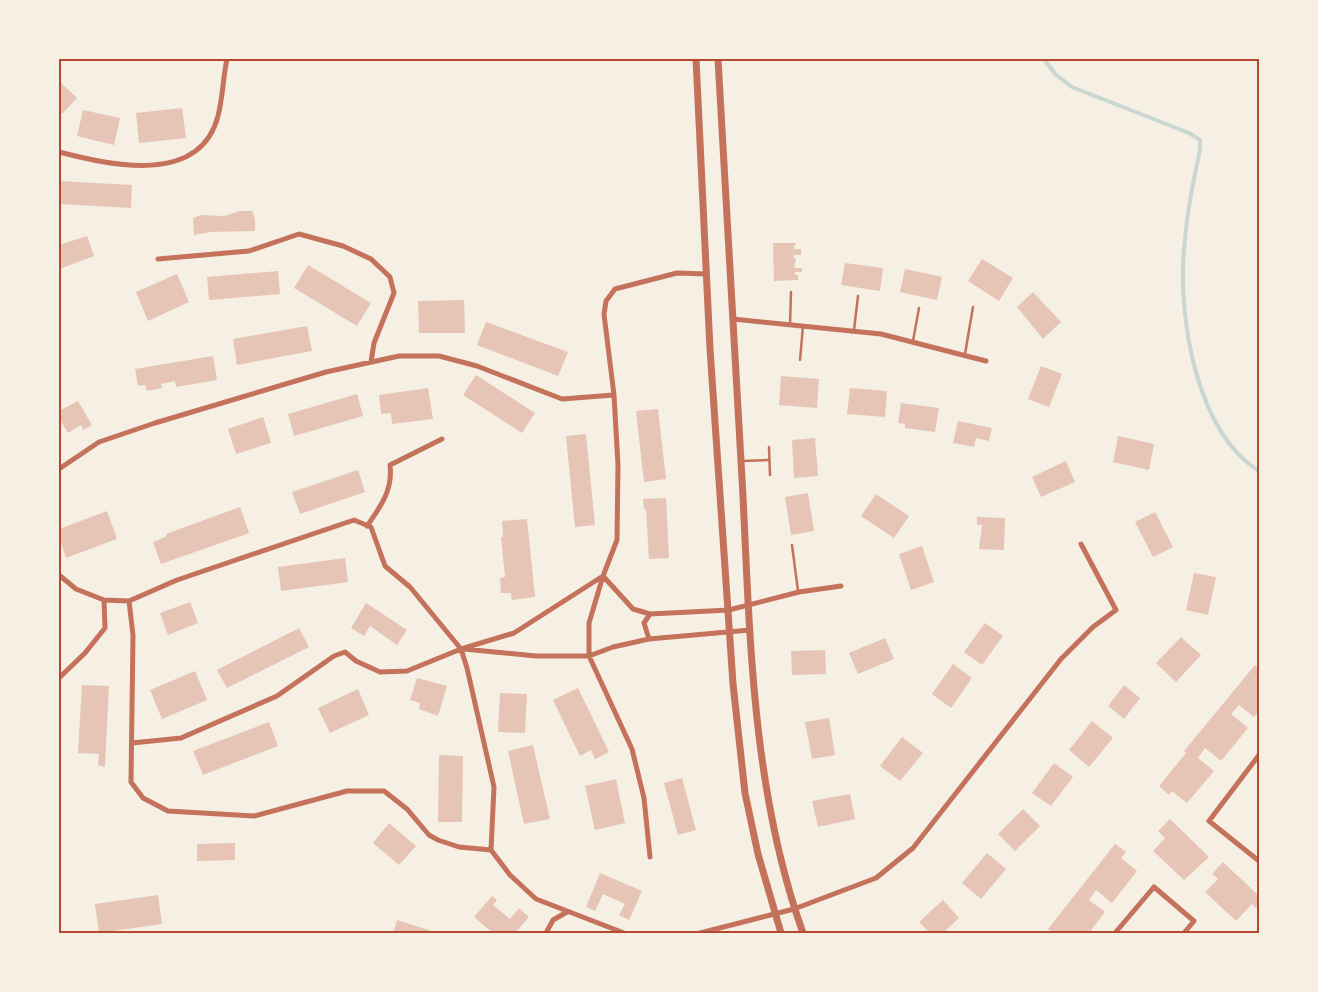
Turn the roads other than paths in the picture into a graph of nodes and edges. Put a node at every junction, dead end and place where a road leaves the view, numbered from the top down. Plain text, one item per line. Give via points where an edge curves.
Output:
1 (227, 59) edge
2 (696, 59) edge
3 (718, 59) edge
4 (59, 152) edge
5 (158, 259) dead end
6 (706, 274) junction
7 (791, 292) dead end
8 (858, 296) dead end
9 (973, 307) dead end
10 (919, 308) dead end
11 (733, 319) junction
12 (790, 325) junction
13 (803, 326) junction
14 (854, 331) junction
15 (913, 342) junction
16 (965, 356) junction
17 (800, 360) dead end
18 (986, 361) dead end
19 (372, 362) junction
20 (614, 395) junction
21 (442, 439) dead end
22 (769, 447) dead end
23 (768, 460) junction
24 (741, 461) junction
25 (59, 469) edge
26 (770, 475) dead end
27 (367, 526) junction
28 (1081, 544) dead end
29 (792, 545) dead end
30 (59, 576) edge
31 (603, 576) junction
32 (841, 586) dead end
33 (799, 592) junction
34 (104, 600) junction
35 (129, 602) junction
36 (748, 605) junction
37 (729, 610) junction
38 (650, 614) junction
39 (750, 630) junction
40 (730, 632) junction
41 (650, 639) junction
42 (461, 649) junction
43 (589, 656) junction
44 (59, 678) edge
45 (132, 743) junction
46 (1259, 755) edge
47 (491, 850) junction
48 (650, 857) dead end
49 (1259, 860) edge
50 (794, 908) junction
51 (567, 912) junction
52 (775, 914) junction
53 (546, 933) edge
54 (624, 933) edge
55 (700, 933) edge
56 (781, 933) edge
57 (803, 933) edge
58 (1115, 933) edge
59 (1184, 933) edge

1 - 4 street via 218,115 211,134 197,151 154,166 106,164
2 - 6 street
3 - 11 street
5 - 19 street via 249,251 299,234 343,246 371,259 390,278 394,293 374,343
6 - 20 street via 678,274 615,289 606,301 604,314
6 - 37 street
7 - 12 lane
8 - 14 lane
9 - 16 lane
10 - 15 lane
11 - 12 street
11 - 24 street
12 - 13 street
13 - 14 street
13 - 17 lane
14 - 15 street
15 - 16 street
16 - 18 street
19 - 20 street via 399,356 439,356 477,366 562,399
19 - 25 street via 326,372 99,442
20 - 31 street via 618,465 617,540
21 - 27 street via 390,465 392,477 388,495
22 - 23 lane
23 - 24 lane
23 - 26 lane
24 - 36 street
27 - 35 street via 354,520 177,580
27 - 42 street via 371,527 385,566 410,587
28 - 50 street via 1116,610 1093,627 1061,659 913,848 876,878
29 - 33 lane
30 - 34 street via 76,588
31 - 38 street via 633,609
31 - 42 street via 514,633
31 - 43 street via 589,623
32 - 33 street
33 - 36 street
34 - 35 street
34 - 44 street via 105,628
35 - 45 street via 133,635
36 - 37 street
36 - 39 street
37 - 38 street
37 - 40 street
38 - 41 street via 644,623
39 - 40 street
39 - 50 street via 760,740 774,827
40 - 41 street
40 - 52 street via 739,752 758,854
41 - 43 street
42 - 43 street via 536,656
42 - 45 street via 407,671 380,672 345,652 334,656 277,696 181,738
42 - 47 street via 494,787
43 - 48 street via 632,749 644,798
45 - 47 street via 131,782 143,798 168,811 254,816 347,791 384,791 438,840 459,847
46 - 49 street via 1209,821
47 - 51 street via 536,899
50 - 52 street
50 - 57 street
51 - 53 street via 553,920
51 - 54 street
52 - 55 street
52 - 56 street
58 - 59 street via 1154,887 1194,921

